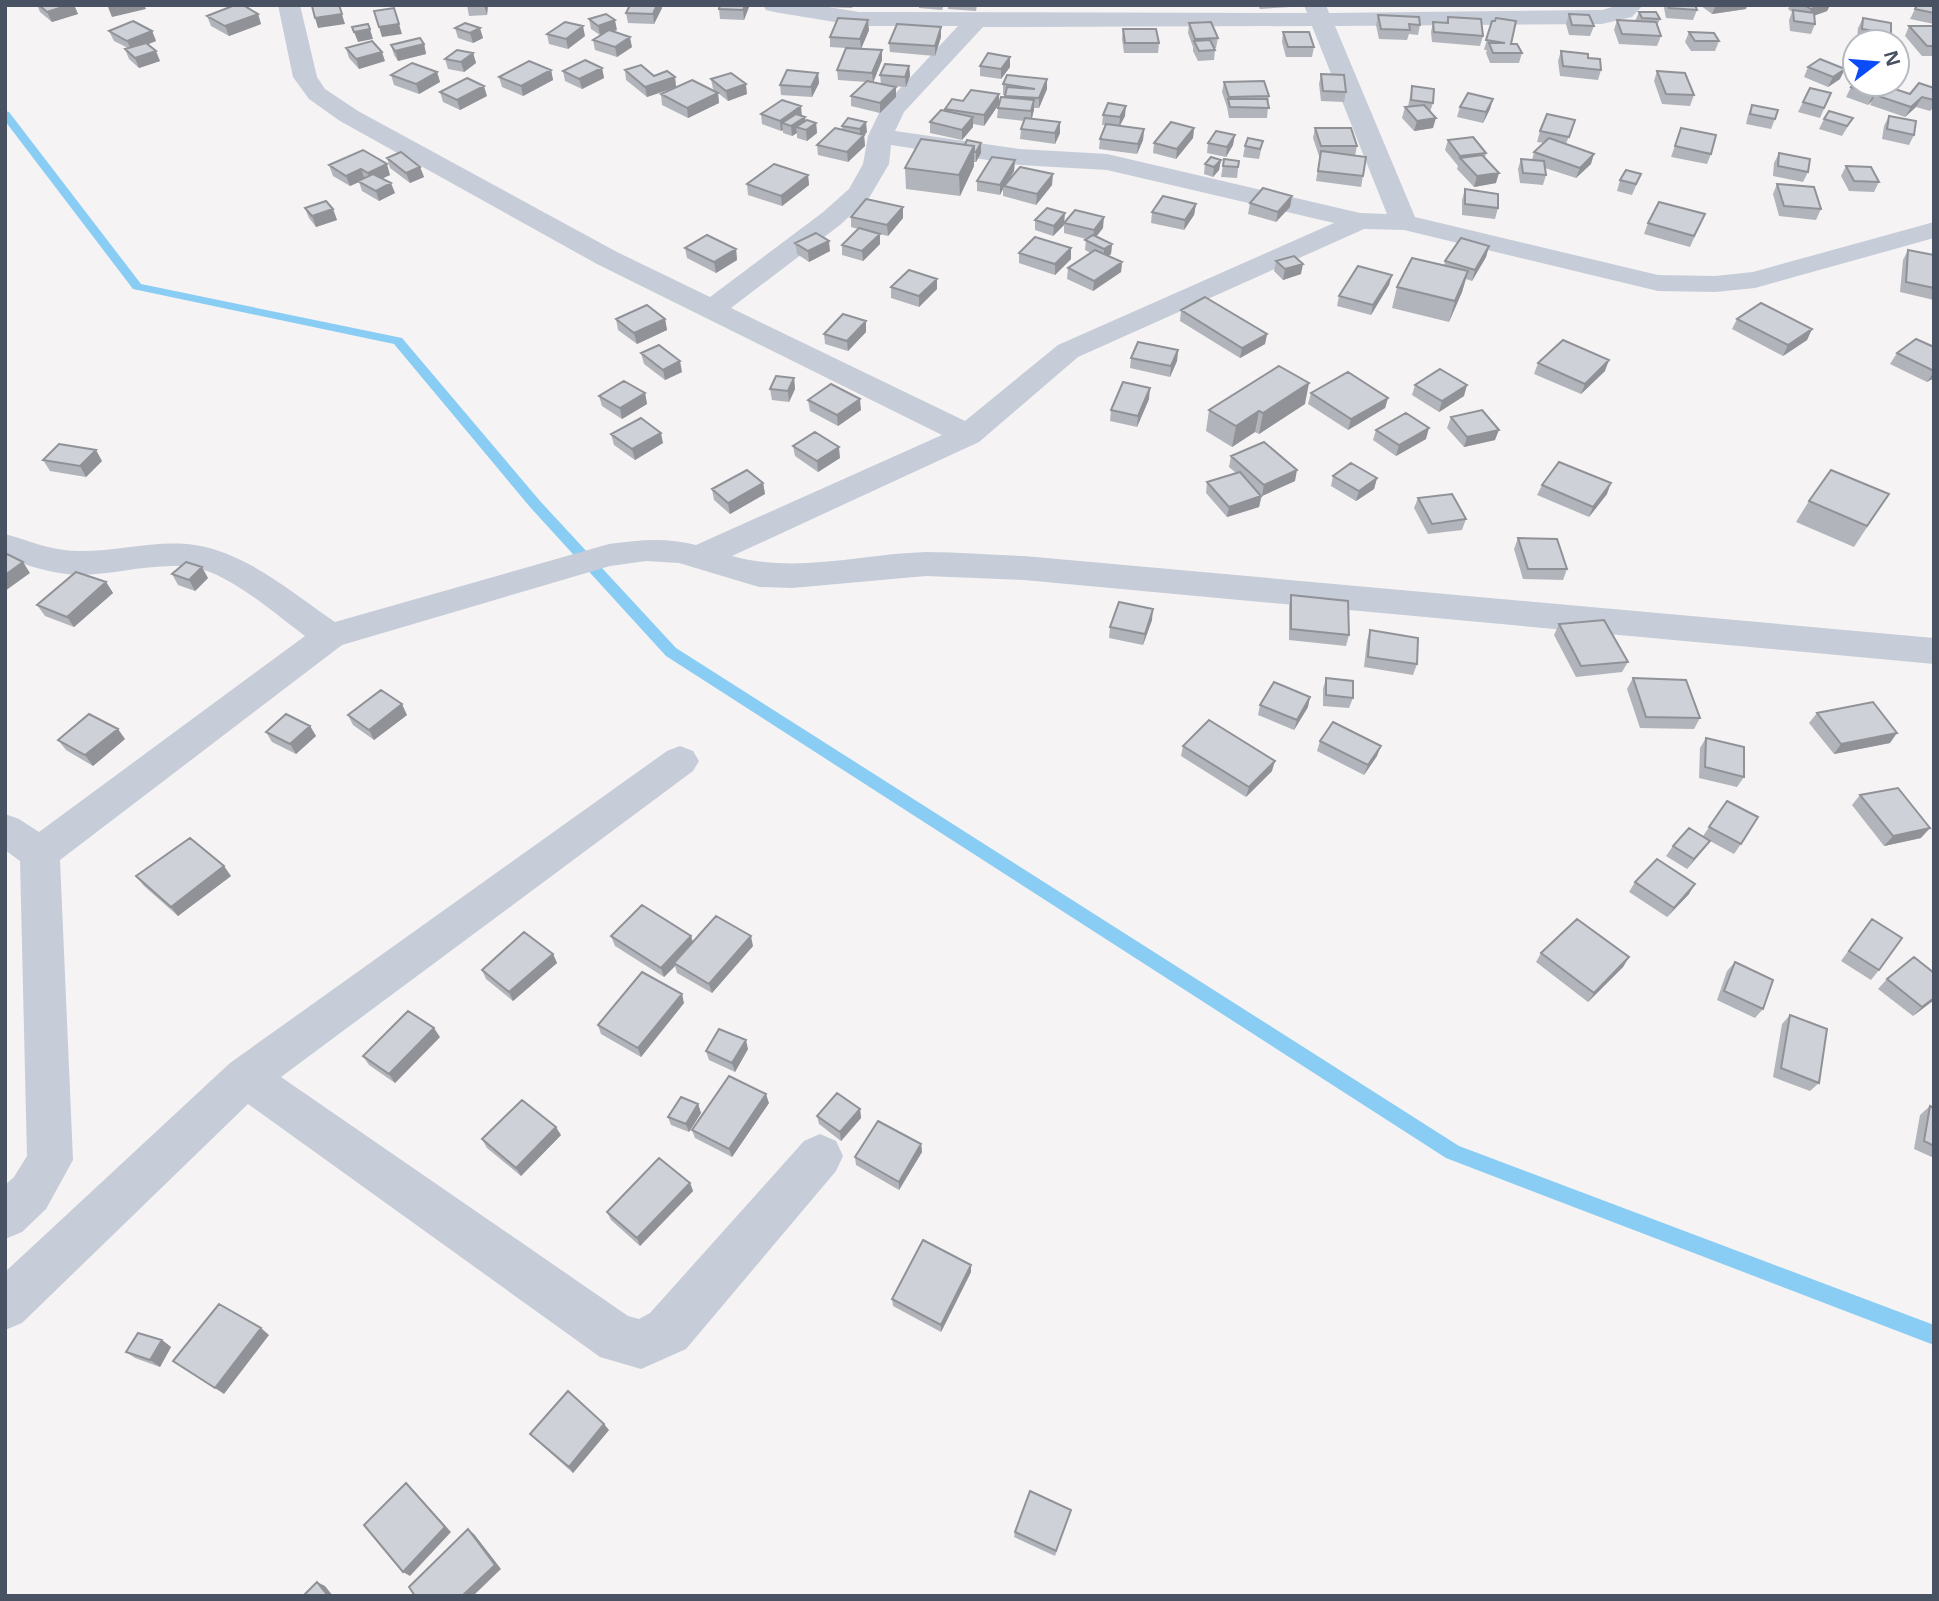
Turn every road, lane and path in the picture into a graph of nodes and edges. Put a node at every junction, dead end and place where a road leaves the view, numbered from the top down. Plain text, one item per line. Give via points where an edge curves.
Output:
1 (289, 5) edge
2 (774, 5) edge
3 (1632, 5) edge
4 (1318, 12) edge
5 (978, 19) junction
6 (880, 136) junction
7 (1360, 221) junction
8 (1404, 222) junction
9 (1934, 230) edge
10 (711, 310) junction
11 (968, 435) junction
12 (5, 545) edge
13 (702, 556) junction
14 (330, 636) junction
15 (1934, 651) edge
16 (680, 761) dead end
17 (5, 830) edge
18 (40, 853) junction
19 (246, 1077) junction
20 (820, 1156) dead end
21 (5, 1216) edge
22 (7, 1299) edge

1 - 10 street via 305,76 317,94 607,258
2 - 5 street via 859,19
3 - 4 street via 1624,12 1602,17
4 - 5 street via 1116,21
4 - 8 street
5 - 6 street via 893,109
6 - 7 street via 1020,157 1107,162
6 - 10 street via 876,164 860,193
7 - 8 street
7 - 11 street via 1068,351
8 - 9 street via 1658,283 1715,284 1755,280
10 - 11 street
11 - 13 street
12 - 14 street via 48,561 79,563 197,557 227,566
13 - 14 street via 646,550 609,555
13 - 15 street via 759,575 926,564 1024,568
14 - 18 street
16 - 19 street
17 - 18 street
18 - 21 street via 50,1160 30,1192
19 - 20 street via 618,1339 641,1344 668,1331
19 - 22 street

